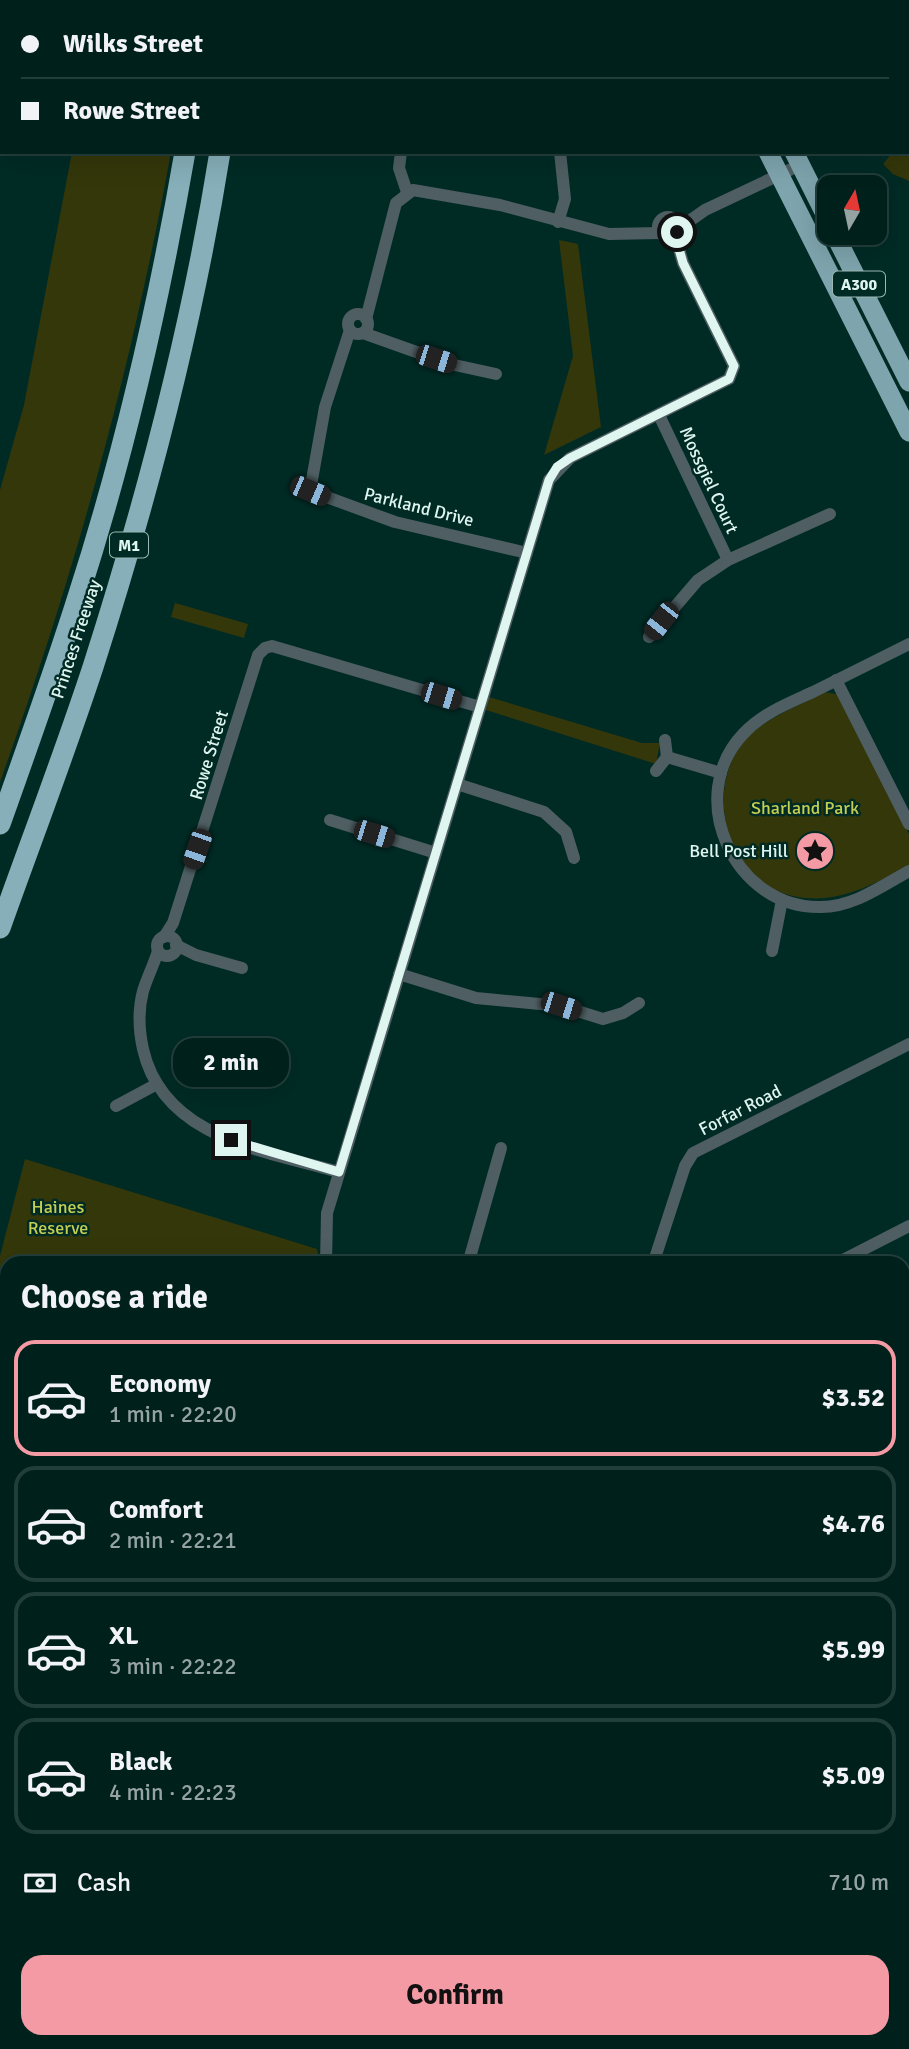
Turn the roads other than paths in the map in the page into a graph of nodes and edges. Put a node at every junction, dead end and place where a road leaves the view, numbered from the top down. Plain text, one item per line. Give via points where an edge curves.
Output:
1 (185, 154) edge
2 (220, 154) edge
3 (230, 154) edge
4 (401, 154) edge
5 (561, 154) edge
6 (769, 154) edge
7 (797, 158) edge
8 (779, 175) junction
9 (407, 192) junction
10 (817, 198) edge
11 (558, 222) junction
12 (668, 229) junction
13 (840, 245) edge
14 (203, 256) junction
15 (360, 326) junction
16 (885, 336) junction
17 (909, 351) edge
18 (496, 373) dead end
19 (909, 383) edge
20 (901, 399) edge
21 (659, 415) junction
22 (909, 432) edge
23 (830, 514) dead end
24 (527, 553) junction
25 (728, 560) junction
26 (649, 637) dead end
27 (909, 644) edge
28 (836, 680) junction
29 (480, 707) junction
30 (665, 740) dead end
31 (667, 757) junction
32 (656, 771) dead end
33 (721, 773) junction
34 (457, 784) junction
35 (330, 820) dead end
36 (0, 824) edge
37 (909, 824) edge
38 (436, 853) junction
39 (574, 858) dead end
40 (909, 871) edge
41 (782, 900) junction
42 (0, 928) edge
43 (169, 947) junction
44 (772, 951) dead end
45 (242, 968) dead end
46 (399, 974) junction
47 (639, 1003) dead end
48 (909, 1044) edge
49 (157, 1084) junction
50 (116, 1106) dead end
51 (501, 1148) dead end
52 (339, 1172) junction
53 (909, 1226) edge
54 (326, 1256) edge
55 (470, 1256) edge
56 (656, 1256) edge
57 (851, 1256) edge

1 - 36 highway, Princes Freeway / M1 via 145,353 113,479 79,595
2 - 14 highway, Princes Freeway / M1
3 - 14 highway
4 - 9 street via 399,168
5 - 11 street via 565,199
6 - 8 highway, A300
7 - 8 street
7 - 10 highway
8 - 12 street
8 - 20 highway, A300
9 - 11 street via 418,188 467,197
9 - 15 street, Parkland Drive via 396,203
11 - 12 street via 609,234
12 - 21 street via 734,366 729,379
13 - 16 highway, A300
14 - 42 highway, Princes Freeway / M1 via 155,450 93,668
15 - 18 street via 450,364
15 - 24 street, Parkland Drive via 340,363 325,407 310,491 395,522
16 - 17 highway
16 - 19 highway, A300
19 - 20 street
20 - 22 highway, A300
21 - 24 street via 557,467
21 - 25 street, Mossgiel Court
23 - 25 street, Mossgiel Court
24 - 29 street
25 - 26 street, Mossgiel Court via 698,580
27 - 28 street
28 - 33 street via 767,715 744,733
28 - 37 street
29 - 34 street
29 - 43 street, Rowe Street via 272,646 265,648 258,655
30 - 31 street
31 - 32 street
31 - 33 street
33 - 41 street via 720,829 731,855 748,879
34 - 38 street
34 - 39 street via 544,813 566,832
35 - 38 street
38 - 46 street
40 - 41 street via 849,902 821,907
41 - 44 street
43 - 45 street
43 - 49 street, Rowe Street via 149,978 141,1009 141,1040
46 - 47 street via 476,998 561,1006 603,1019
46 - 52 street
48 - 56 street, Forfar Road via 693,1153
49 - 50 street
49 - 52 street, Rowe Street via 166,1099 211,1132
51 - 55 street
52 - 54 street via 327,1213
53 - 57 street

